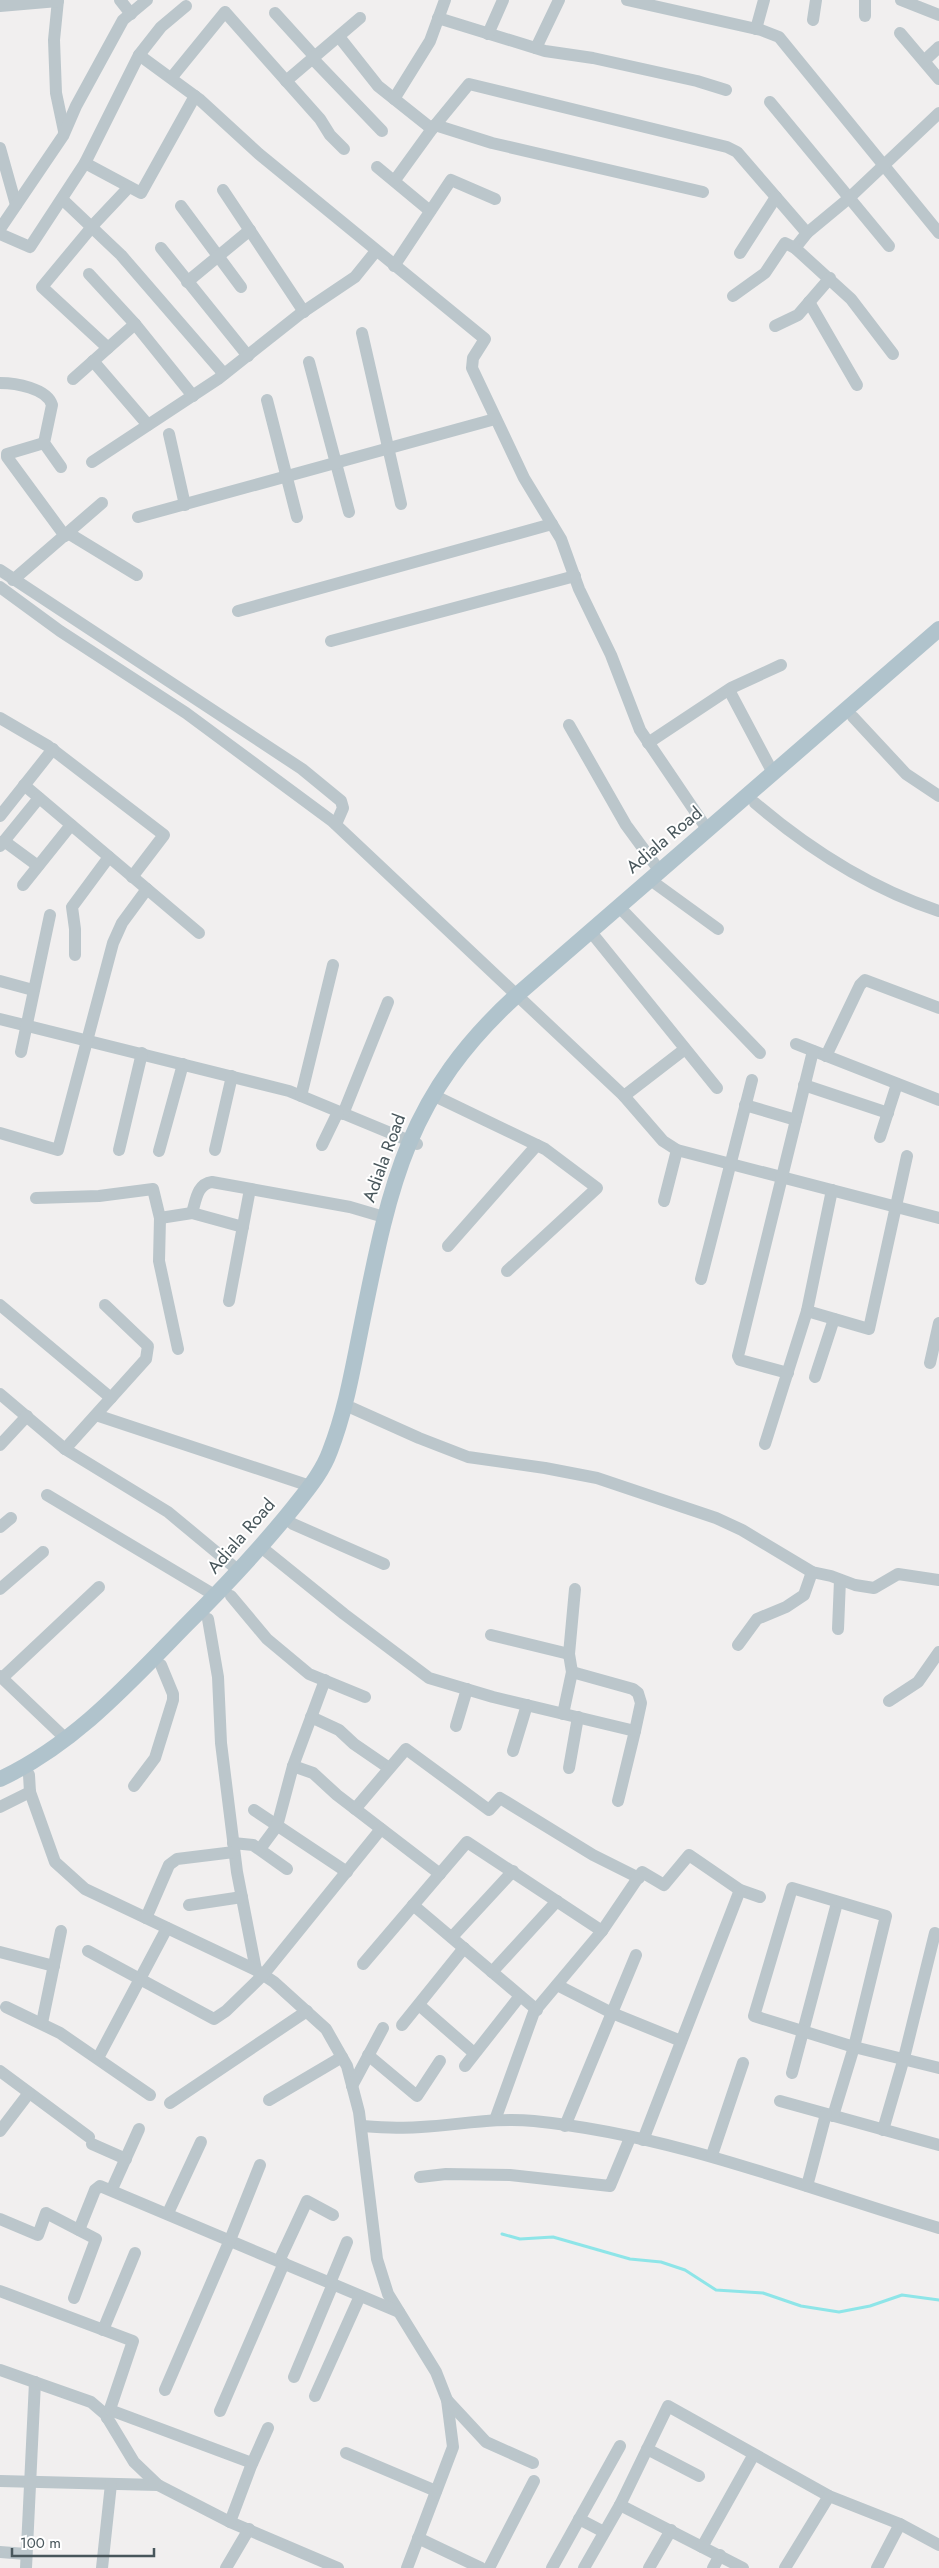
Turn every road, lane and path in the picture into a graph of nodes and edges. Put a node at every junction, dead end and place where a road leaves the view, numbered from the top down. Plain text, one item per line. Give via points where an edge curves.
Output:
1 (58, 0) edge
2 (120, 0) edge
3 (147, 0) edge
4 (445, 0) edge
5 (503, 0) edge
6 (559, 0) edge
7 (628, 0) edge
8 (764, 0) edge
9 (816, 0) edge
10 (865, 0) edge
11 (901, 0) edge
12 (0, 6) edge
13 (186, 6) dead end
14 (274, 13) dead end
15 (131, 14) junction
16 (939, 15) edge
17 (864, 16) dead end
18 (360, 18) dead end
19 (438, 18) junction
20 (812, 20) dead end
21 (756, 29) junction
22 (900, 33) dead end
23 (488, 34) junction
24 (340, 38) junction
25 (939, 47) edge
26 (536, 48) junction
27 (140, 55) junction
28 (314, 58) junction
29 (924, 61) junction
30 (172, 77) junction
31 (939, 79) edge
32 (286, 81) junction
33 (726, 90) dead end
34 (195, 96) junction
35 (394, 99) junction
36 (770, 102) dead end
37 (939, 113) edge
38 (433, 127) junction
39 (382, 131) dead end
40 (64, 132) junction
41 (0, 148) edge
42 (344, 149) dead end
43 (85, 163) junction
44 (884, 165) junction
45 (376, 167) dead end
46 (395, 180) junction
47 (130, 187) junction
48 (224, 190) dead end
49 (703, 192) dead end
50 (776, 197) junction
51 (62, 199) junction
52 (495, 199) dead end
53 (848, 199) junction
54 (16, 205) junction
55 (181, 206) dead end
56 (430, 211) junction
57 (92, 227) junction
58 (0, 229) edge
59 (250, 230) junction
60 (807, 233) junction
61 (939, 233) edge
62 (0, 234) edge
63 (888, 246) dead end
64 (161, 248) dead end
65 (795, 248) junction
66 (376, 251) junction
67 (740, 253) dead end
68 (217, 257) junction
69 (394, 266) junction
70 (89, 274) dead end
71 (830, 278) junction
72 (187, 282) junction
73 (241, 287) dead end
74 (733, 296) dead end
75 (809, 302) junction
76 (304, 312) junction
77 (135, 324) junction
78 (775, 326) dead end
79 (362, 333) dead end
80 (108, 348) junction
81 (893, 354) dead end
82 (248, 356) junction
83 (93, 361) junction
84 (309, 362) dead end
85 (224, 374) junction
86 (73, 379) dead end
87 (0, 383) edge
88 (857, 384) dead end
89 (193, 396) junction
90 (267, 400) dead end
91 (495, 419) junction
92 (148, 425) junction
93 (169, 434) dead end
94 (44, 443) junction
95 (388, 449) junction
96 (92, 462) dead end
97 (336, 464) junction
98 (61, 467) dead end
99 (287, 477) junction
100 (102, 503) dead end
101 (401, 504) dead end
102 (185, 505) junction
103 (349, 512) dead end
104 (138, 517) dead end
105 (297, 517) dead end
106 (552, 524) junction
107 (67, 534) junction
108 (0, 570) edge
109 (137, 575) dead end
110 (575, 576) junction
111 (13, 580) junction
112 (0, 587) edge
113 (238, 611) dead end
114 (939, 629) edge
115 (331, 641) dead end
116 (939, 642) edge
117 (781, 665) dead end
118 (728, 690) junction
119 (853, 717) junction
120 (0, 718) edge
121 (569, 724) dead end
122 (648, 743) junction
123 (53, 749) junction
124 (773, 773) junction
125 (24, 785) junction
126 (939, 796) edge
127 (39, 798) junction
128 (755, 803) junction
129 (0, 816) edge
130 (336, 824) junction
131 (71, 825) junction
132 (707, 829) junction
133 (2, 843) edge
134 (109, 857) junction
135 (38, 866) junction
136 (132, 877) junction
137 (658, 877) junction
138 (23, 885) dead end
139 (147, 889) junction
140 (624, 912) junction
141 (939, 912) edge
142 (50, 915) dead end
143 (718, 929) dead end
144 (198, 933) dead end
145 (595, 937) junction
146 (75, 955) dead end
147 (333, 965) dead end
148 (0, 981) edge
149 (33, 990) junction
150 (519, 998) junction
151 (388, 1002) dead end
152 (939, 1008) edge
153 (0, 1019) edge
154 (26, 1025) junction
155 (87, 1040) junction
156 (796, 1044) dead end
157 (685, 1049) junction
158 (813, 1051) junction
159 (21, 1052) dead end
160 (142, 1053) junction
161 (760, 1053) dead end
162 (826, 1056) junction
163 (183, 1064) junction
164 (232, 1076) junction
165 (752, 1080) dead end
166 (804, 1084) junction
167 (897, 1084) junction
168 (717, 1088) dead end
169 (301, 1096) junction
170 (624, 1096) junction
171 (439, 1098) junction
172 (939, 1100) edge
173 (745, 1105) junction
174 (341, 1113) junction
175 (888, 1114) junction
176 (796, 1120) junction
177 (0, 1133) edge
178 (880, 1137) dead end
179 (413, 1142) junction
180 (322, 1145) dead end
181 (537, 1145) junction
182 (119, 1150) dead end
183 (215, 1150) dead end
184 (677, 1150) junction
185 (159, 1151) dead end
186 (907, 1156) dead end
187 (731, 1163) junction
188 (782, 1176) junction
189 (250, 1189) junction
190 (832, 1190) junction
191 (36, 1198) dead end
192 (664, 1201) dead end
193 (894, 1206) junction
194 (192, 1213) junction
195 (384, 1217) junction
196 (160, 1218) junction
197 (939, 1218) edge
198 (243, 1227) junction
199 (448, 1246) dead end
200 (507, 1271) dead end
201 (701, 1279) dead end
202 (228, 1301) dead end
203 (0, 1304) edge
204 (105, 1305) dead end
205 (807, 1312) junction
206 (834, 1319) junction
207 (939, 1323) edge
208 (178, 1349) dead end
209 (930, 1363) dead end
210 (788, 1373) junction
211 (815, 1377) dead end
212 (0, 1394) edge
213 (111, 1398) junction
214 (352, 1408) junction
215 (96, 1415) junction
216 (27, 1416) junction
217 (765, 1444) dead end
218 (0, 1445) edge
219 (65, 1449) junction
220 (310, 1486) junction
221 (47, 1495) dead end
222 (11, 1518) dead end
223 (289, 1521) junction
224 (0, 1527) edge
225 (264, 1550) junction
226 (43, 1552) dead end
227 (384, 1564) dead end
228 (239, 1571) junction
229 (812, 1572) junction
230 (840, 1580) junction
231 (939, 1580) edge
232 (99, 1587) dead end
233 (0, 1589) edge
234 (575, 1589) dead end
235 (223, 1596) junction
236 (208, 1618) junction
237 (838, 1629) dead end
238 (490, 1635) dead end
239 (738, 1645) dead end
240 (939, 1652) edge
241 (569, 1654) junction
242 (161, 1665) junction
243 (572, 1672) junction
244 (1, 1677) edge
245 (325, 1680) junction
246 (467, 1689) junction
247 (365, 1697) dead end
248 (889, 1701) dead end
249 (527, 1705) junction
250 (563, 1714) junction
251 (311, 1717) junction
252 (578, 1717) junction
253 (456, 1726) dead end
254 (635, 1731) junction
255 (66, 1739) junction
256 (513, 1751) dead end
257 (293, 1766) junction
258 (389, 1768) junction
259 (569, 1768) dead end
260 (27, 1771) junction
261 (0, 1779) edge
262 (134, 1786) dead end
263 (0, 1788) edge
264 (30, 1792) junction
265 (618, 1801) dead end
266 (0, 1807) edge
267 (355, 1809) junction
268 (254, 1810) dead end
269 (277, 1826) junction
270 (381, 1829) junction
271 (234, 1848) junction
272 (260, 1849) junction
273 (287, 1869) dead end
274 (513, 1871) junction
275 (347, 1872) junction
276 (440, 1874) junction
277 (639, 1878) junction
278 (740, 1890) junction
279 (242, 1897) junction
280 (760, 1898) dead end
281 (557, 1901) junction
282 (837, 1903) junction
283 (189, 1905) dead end
284 (413, 1905) junction
285 (146, 1918) junction
286 (167, 1928) junction
287 (61, 1931) dead end
288 (602, 1931) junction
289 (934, 1933) dead end
290 (452, 1938) junction
291 (464, 1948) junction
292 (88, 1951) dead end
293 (0, 1952) edge
294 (636, 1955) dead end
295 (363, 1964) dead end
296 (54, 1966) junction
297 (260, 1972) junction
298 (492, 1972) junction
299 (141, 1978) junction
300 (557, 1985) junction
301 (520, 1996) junction
302 (419, 2005) junction
303 (6, 2007) dead end
304 (537, 2010) junction
305 (307, 2011) junction
306 (612, 2013) junction
307 (42, 2023) junction
308 (402, 2025) dead end
309 (383, 2028) dead end
310 (803, 2032) junction
311 (681, 2042) junction
312 (854, 2047) junction
313 (474, 2053) junction
314 (368, 2055) junction
315 (342, 2057) junction
316 (98, 2058) junction
317 (904, 2058) junction
318 (440, 2061) dead end
319 (743, 2063) dead end
320 (464, 2066) dead end
321 (939, 2068) edge
322 (792, 2073) dead end
323 (2, 2078) edge
324 (352, 2086) junction
325 (29, 2093) junction
326 (150, 2094) dead end
327 (269, 2100) dead end
328 (780, 2101) dead end
329 (170, 2103) dead end
330 (830, 2115) junction
331 (495, 2120) junction
332 (361, 2126) junction
333 (565, 2126) junction
334 (139, 2129) dead end
335 (883, 2130) junction
336 (0, 2131) edge
337 (636, 2139) junction
338 (201, 2142) dead end
339 (939, 2145) edge
340 (712, 2155) junction
341 (126, 2159) junction
342 (260, 2165) dead end
343 (420, 2177) dead end
344 (807, 2186) junction
345 (112, 2189) junction
346 (168, 2213) junction
347 (334, 2215) dead end
348 (0, 2219) edge
349 (939, 2228) edge
350 (79, 2230) junction
351 (230, 2240) junction
352 (347, 2242) dead end
353 (135, 2253) dead end
354 (282, 2262) junction
355 (332, 2284) junction
356 (0, 2291) edge
357 (360, 2296) junction
358 (74, 2298) dead end
359 (399, 2312) junction
360 (103, 2330) junction
361 (0, 2370) edge
362 (294, 2377) dead end
363 (35, 2382) junction
364 (165, 2390) dead end
365 (315, 2396) dead end
366 (447, 2400) junction
367 (220, 2412) dead end
368 (109, 2414) junction
369 (268, 2428) dead end
370 (620, 2446) dead end
371 (647, 2449) junction
372 (346, 2453) dead end
373 (753, 2456) junction
374 (252, 2463) junction
375 (533, 2463) dead end
376 (699, 2476) dead end
377 (0, 2481) edge
378 (534, 2481) dead end
379 (30, 2483) junction
380 (111, 2484) junction
381 (158, 2485) junction
382 (436, 2490) junction
383 (829, 2496) junction
384 (620, 2505) junction
385 (579, 2519) junction
386 (230, 2522) junction
387 (900, 2524) junction
388 (249, 2529) junction
389 (671, 2530) junction
390 (604, 2532) junction
391 (418, 2538) junction
392 (939, 2545) edge
393 (702, 2547) junction
394 (0, 2552) edge
395 (26, 2554) junction
396 (720, 2555) junction
397 (26, 2568) edge
398 (102, 2568) edge
399 (226, 2568) edge
400 (338, 2568) edge
401 (407, 2568) edge
402 (481, 2568) edge
403 (488, 2568) edge
404 (552, 2568) edge
405 (584, 2568) edge
406 (649, 2568) edge
407 (713, 2568) edge
408 (742, 2568) edge
409 (785, 2568) edge
410 (877, 2568) edge

1 - 12 street
1 - 40 street via 54,40 56,93
2 - 15 street
3 - 15 street
4 - 19 street
5 - 23 street
6 - 26 street
7 - 21 street
8 - 21 street
9 - 20 street
10 - 17 street
11 - 16 street
13 - 27 street via 161,27
14 - 28 street
15 - 40 street via 104,53
18 - 24 street
19 - 23 street
19 - 35 street via 430,41
21 - 44 street via 779,37 791,49
22 - 29 street
23 - 26 street
24 - 28 street
24 - 35 street via 378,86
25 - 29 street
26 - 33 street via 697,80
27 - 30 street
27 - 43 street
28 - 32 street
28 - 39 street
29 - 31 street
30 - 32 street via 225,12
30 - 34 street
32 - 42 street
34 - 47 street via 143,191
34 - 66 street
35 - 38 street
36 - 53 street
37 - 44 street
38 - 46 street
38 - 49 street
38 - 50 street via 469,84 727,147 737,152
40 - 54 street
41 - 54 street
43 - 47 street
43 - 51 street
44 - 53 street
44 - 61 street
45 - 46 street
46 - 56 street
47 - 57 street
48 - 59 street
50 - 60 street
50 - 67 street
51 - 57 street
51 - 62 street via 30,247
52 - 56 street via 451,180
53 - 60 street
53 - 63 street
54 - 58 street
55 - 68 street
56 - 69 street
57 - 80 street via 42,287
57 - 85 street via 121,255
59 - 68 street
59 - 76 street
60 - 65 street
64 - 72 street via 185,275
65 - 71 street
65 - 74 street via 785,243 765,273
66 - 69 street
66 - 76 street via 355,277
68 - 72 street
68 - 73 street
69 - 91 street via 485,339 473,358 472,368
70 - 77 street
71 - 75 street
71 - 81 street
72 - 82 street
75 - 78 street via 798,315
75 - 88 street
76 - 82 street
77 - 80 street
77 - 89 street
79 - 95 street
80 - 83 street
82 - 85 street
83 - 86 street
83 - 92 street
84 - 97 street
85 - 89 street
87 - 94 street via 29,388 50,400 52,405
89 - 92 street
90 - 99 street
91 - 95 street
91 - 106 street via 524,478
92 - 96 street
93 - 102 street
94 - 98 street
94 - 107 street via 7,454 7,457
95 - 97 street
95 - 101 street
97 - 99 street
97 - 103 street
99 - 102 street
99 - 105 street
100 - 107 street
102 - 104 street
106 - 110 street
106 - 113 street
107 - 109 street
107 - 111 street
108 - 111 street
110 - 115 street
110 - 122 street
111 - 130 street via 302,769 341,801 342,811
112 - 130 street via 60,631 186,713
114 - 124 main road, Adiala Road
116 - 119 main road, Adiala Road
117 - 118 street
118 - 122 street
118 - 124 street
119 - 126 street via 906,774
119 - 128 main road, Adiala Road
120 - 123 street
121 - 137 street
122 - 132 street
123 - 125 street
123 - 136 street via 164,835
124 - 132 main road, Adiala Road
125 - 127 street
125 - 129 street
127 - 131 street
127 - 133 street
128 - 137 main road, Adiala Road
128 - 141 street via 860,877
130 - 150 street
131 - 134 street
131 - 135 street
132 - 137 main road, Adiala Road
133 - 135 street
134 - 136 street
134 - 146 street via 72,907
135 - 138 street
136 - 139 street
137 - 140 main road, Adiala Road
137 - 143 street
137 - 150 main road, Adiala Road
139 - 144 street
139 - 155 street via 122,923 113,943
140 - 145 main road, Adiala Road
140 - 161 street
142 - 149 street
145 - 150 main road, Adiala Road
145 - 157 street
147 - 169 street
148 - 149 street
149 - 154 street
150 - 170 street
150 - 171 main road, Adiala Road via 454,1075
150 - 179 main road, Adiala Road via 486,1023 447,1070 429,1099
151 - 174 street
152 - 162 street via 865,980
153 - 154 street
154 - 155 street
154 - 159 street
155 - 160 street
155 - 177 street via 58,1150
156 - 158 street
157 - 168 street
157 - 170 street
158 - 162 street
158 - 166 street
160 - 163 street
160 - 182 street
162 - 167 street
163 - 164 street
163 - 185 street
164 - 169 street
164 - 183 street
165 - 173 street
166 - 175 street
166 - 176 street
167 - 172 street
167 - 175 street
169 - 174 street
170 - 184 street via 663,1141
171 - 179 main road, Adiala Road
171 - 181 street
173 - 176 street
173 - 187 street
174 - 179 street
174 - 180 street
175 - 178 street
176 - 188 street
179 - 195 main road, Adiala Road
179 - 214 main road, Adiala Road via 392,1219
181 - 199 street
181 - 200 street via 597,1188
184 - 187 street
184 - 192 street
186 - 193 street
187 - 188 street
187 - 201 street
188 - 190 street
188 - 210 street via 738,1356 740,1360
189 - 194 street via 205,1183 200,1188
189 - 195 street
189 - 198 street
190 - 193 street
190 - 205 street
191 - 196 street via 99,1196 148,1188 156,1194
193 - 197 street
193 - 206 street via 869,1329
194 - 196 street
194 - 198 street
195 - 220 main road, Adiala Road via 346,1403 324,1466
196 - 208 street via 159,1261
198 - 202 street
203 - 213 street
204 - 213 street via 148,1346 149,1352
205 - 206 street
205 - 210 street
206 - 211 street
207 - 209 street
210 - 217 street
212 - 216 street
213 - 215 street
214 - 223 main road, Adiala Road via 332,1468
214 - 229 street via 468,1457 597,1478 716,1518
215 - 219 street
215 - 220 street
216 - 218 street
216 - 219 street
219 - 228 street via 168,1512
220 - 223 main road, Adiala Road
221 - 235 street
222 - 224 street
223 - 225 main road, Adiala Road
223 - 227 street
225 - 228 main road, Adiala Road
225 - 235 main road, Adiala Road
225 - 246 street via 429,1678
226 - 233 street
228 - 235 main road, Adiala Road
229 - 230 street
229 - 239 street via 804,1595 786,1607 757,1619
230 - 231 street via 874,1588 898,1574
230 - 237 street
232 - 244 street
234 - 241 street
235 - 236 main road, Adiala Road
235 - 245 street via 267,1640 309,1674
235 - 255 main road, Adiala Road
236 - 242 main road, Adiala Road
236 - 271 street via 218,1677 221,1744
238 - 241 street
240 - 248 street via 918,1682
241 - 243 street
242 - 260 main road, Adiala Road via 55,1758
242 - 262 street via 173,1700 155,1758
243 - 250 street
243 - 254 street via 638,1693 640,1703
244 - 255 street
245 - 247 street
245 - 251 street
246 - 249 street
246 - 253 street
249 - 250 street
249 - 256 street
250 - 252 street
251 - 257 street
251 - 258 street via 339,1730
252 - 254 street
252 - 259 street
254 - 265 street
255 - 260 main road, Adiala Road
257 - 267 street via 313,1773
257 - 269 street
258 - 267 street
258 - 277 street via 406,1750 490,1810 500,1798 593,1855
260 - 261 main road, Adiala Road
260 - 263 main road, Adiala Road
260 - 264 street
264 - 266 street
264 - 285 street via 55,1862 84,1890
267 - 270 street
268 - 269 street
269 - 272 street
269 - 275 street
270 - 275 street
270 - 276 street
271 - 272 street via 253,1845
271 - 279 street
271 - 285 street via 177,1858 168,1865
272 - 273 street
274 - 276 street via 467,1842
274 - 281 street
274 - 290 street
275 - 297 street
276 - 284 street
277 - 278 street via 642,1872 664,1885 689,1855
277 - 288 street
278 - 280 street
278 - 311 street
279 - 283 street
279 - 297 street
281 - 288 street
281 - 298 street
282 - 310 street
282 - 310 street via 792,1888 754,2013 756,2018
282 - 312 street via 886,1916
284 - 290 street
284 - 295 street
285 - 286 street
286 - 297 street
286 - 299 street
287 - 296 street
288 - 300 street
289 - 317 street
290 - 291 street
291 - 298 street
291 - 302 street
292 - 299 street
293 - 296 street
294 - 306 street
296 - 307 street
297 - 299 street via 226,2011 214,2019
297 - 305 street
298 - 301 street
299 - 316 street
300 - 304 street
300 - 306 street
301 - 304 street
301 - 313 street
302 - 308 street
302 - 313 street
303 - 307 street
304 - 331 street
305 - 315 street via 326,2029
305 - 329 street
306 - 311 street
306 - 333 street
307 - 316 street
309 - 314 street
310 - 312 street
310 - 322 street
311 - 337 street
312 - 317 street
312 - 330 street
313 - 320 street
314 - 318 street via 417,2096
314 - 324 street
315 - 324 street
315 - 327 street
316 - 326 street
317 - 321 street
317 - 335 street
319 - 340 street
323 - 325 street
324 - 332 street
325 - 336 street
325 - 341 street via 90,2141
328 - 330 street
330 - 335 street
330 - 344 street
331 - 332 street via 420,2128
331 - 333 street
332 - 359 street via 376,2259 388,2294
333 - 337 street
334 - 341 street
335 - 339 street
337 - 340 street
337 - 343 street via 610,2186 510,2175
338 - 346 street
340 - 344 street
341 - 345 street
342 - 351 street
344 - 349 street
345 - 346 street
345 - 350 street via 100,2186 95,2190
346 - 351 street
347 - 354 street via 307,2201
348 - 350 street via 38,2235 46,2213
350 - 358 street via 96,2239
351 - 354 street
351 - 364 street
352 - 355 street
353 - 360 street
354 - 355 street
354 - 367 street
355 - 357 street
355 - 362 street
356 - 360 street
357 - 359 street
357 - 365 street
359 - 366 street via 436,2372
360 - 368 street via 133,2341
361 - 363 street
363 - 368 street via 91,2402
363 - 379 street
366 - 375 street via 486,2442
366 - 382 street via 453,2447
368 - 374 street
368 - 381 street via 134,2462
369 - 374 street
370 - 385 street
371 - 373 street via 668,2406
371 - 376 street
371 - 384 street
372 - 382 street
373 - 383 street
373 - 393 street
374 - 386 street
377 - 379 street
378 - 403 street
379 - 380 street
379 - 395 street
380 - 381 street
380 - 398 street
381 - 386 street
382 - 391 street
383 - 387 street
383 - 409 street
384 - 389 street
384 - 390 street
385 - 390 street
385 - 404 street
386 - 388 street
387 - 392 street
387 - 410 street
388 - 399 street
388 - 400 street
389 - 393 street
389 - 406 street
390 - 405 street
391 - 401 street
391 - 402 street
393 - 396 street
394 - 395 street
395 - 397 street
396 - 407 street
396 - 408 street

